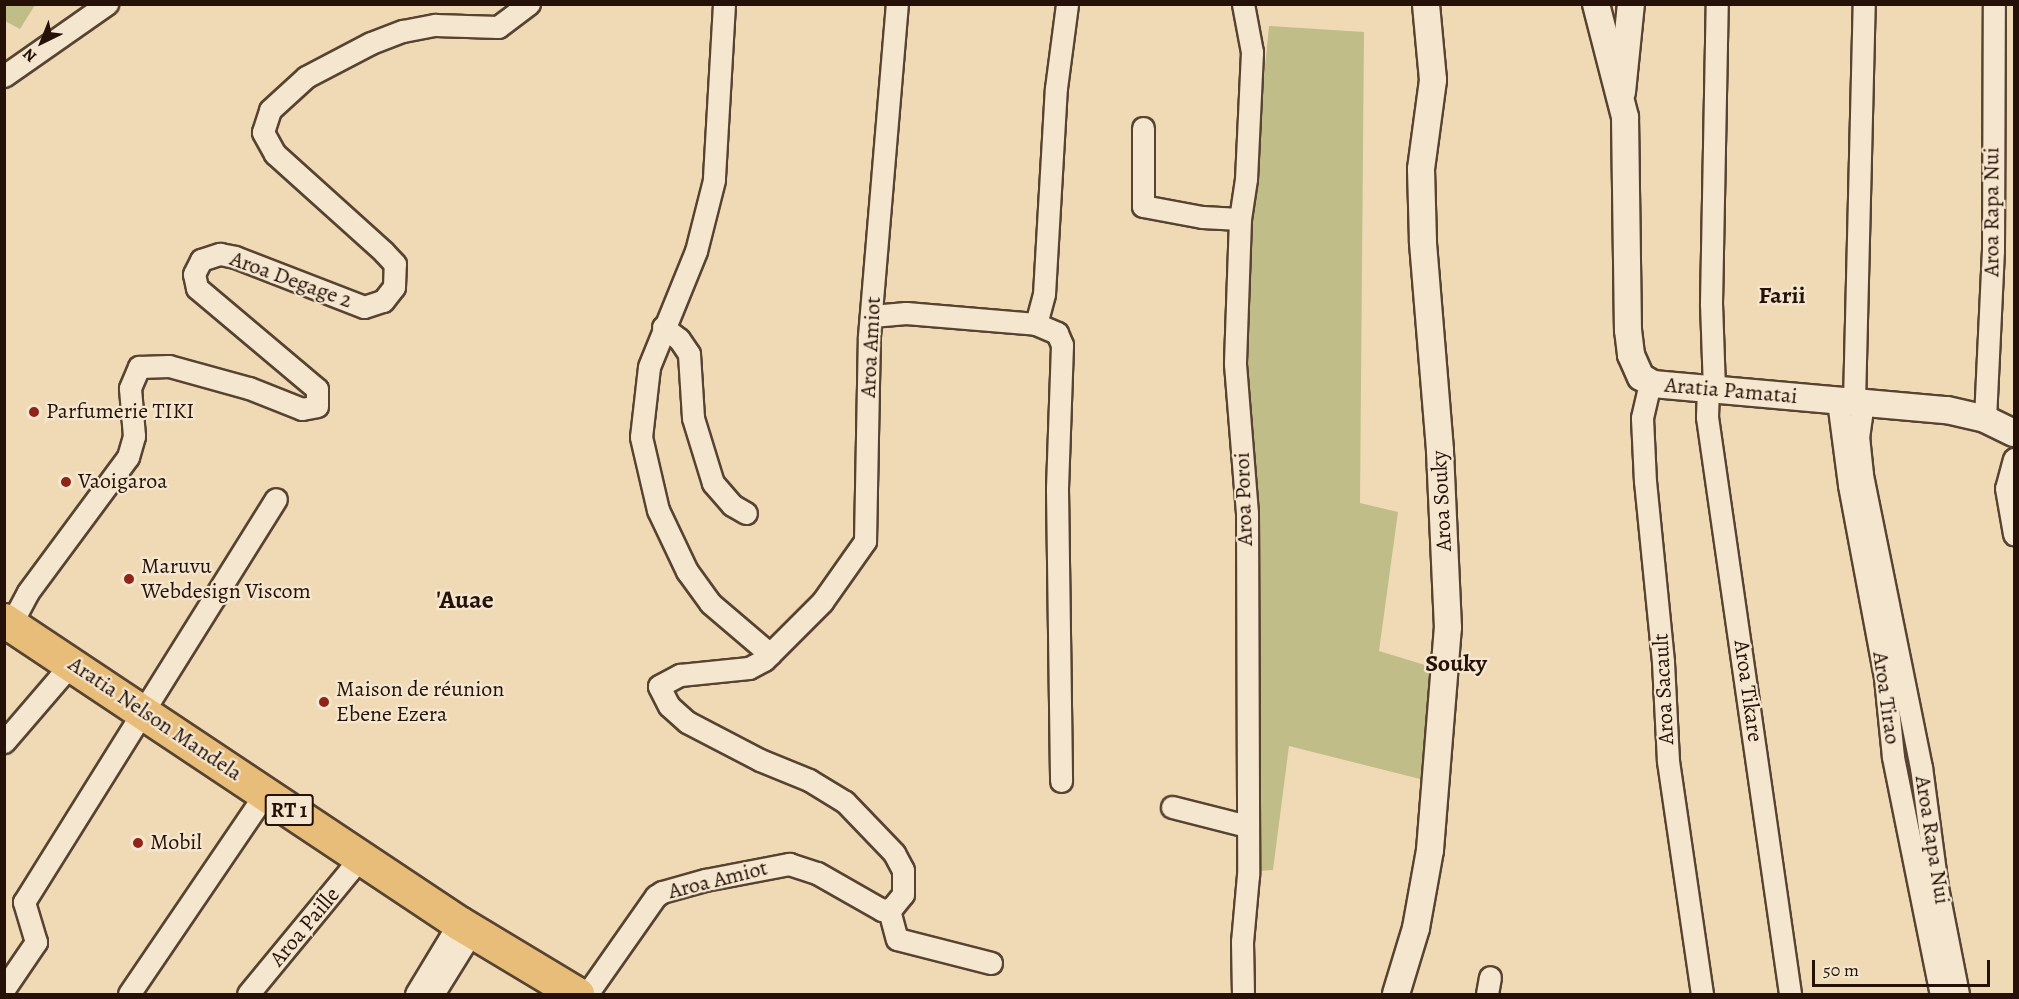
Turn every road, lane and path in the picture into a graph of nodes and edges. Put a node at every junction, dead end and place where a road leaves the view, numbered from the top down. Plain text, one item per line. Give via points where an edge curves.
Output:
1 (107, 4) edge
2 (529, 4) edge
3 (724, 4) edge
4 (897, 4) edge
5 (1067, 4) edge
6 (1243, 4) edge
7 (1426, 4) edge
8 (1596, 4) edge
9 (1631, 4) edge
10 (1717, 4) edge
11 (1864, 4) edge
12 (1994, 4) edge
13 (4, 76) edge
14 (1621, 95) junction
15 (1143, 128) dead end
16 (1240, 219) junction
17 (872, 316) junction
18 (1036, 324) junction
19 (663, 327) junction
20 (1650, 383) junction
21 (1711, 389) junction
22 (1852, 402) junction
23 (1985, 418) junction
24 (2014, 433) edge
25 (2014, 459) edge
26 (276, 499) dead end
27 (746, 513) dead end
28 (2014, 534) edge
29 (8, 622) edge
30 (770, 654) junction
31 (72, 663) junction
32 (144, 713) junction
33 (4, 742) edge
34 (1061, 782) dead end
35 (266, 795) junction
36 (1172, 807) dead end
37 (1247, 826) junction
38 (360, 858) junction
39 (889, 910) junction
40 (465, 927) junction
41 (991, 963) dead end
42 (4, 989) edge
43 (129, 994) edge
44 (248, 994) edge
45 (416, 994) edge
46 (433, 994) edge
47 (577, 994) edge
48 (587, 994) edge
49 (1243, 994) edge
50 (1396, 994) edge
51 (1702, 994) edge
52 (1790, 994) edge
53 (1941, 994) edge
54 (1958, 994) edge

1 - 13 street
2 - 29 street, Aroa Degage 2 via 498,27 435,26 403,31 371,43 306,77 270,110 263,132 275,154 395,264 394,287 382,301 364,306 235,257 220,254 201,260 194,274 197,288 317,389 317,406 312,410 292,406 192,371 169,366 139,367 130,388 134,436 128,457
3 - 19 street via 714,180 696,251
4 - 17 street, Aroa Amiot
5 - 18 street via 1056,88 1044,294
6 - 16 street, Aroa Poroi via 1252,52 1246,179
7 - 50 street, Aroa Souky via 1433,80 1420,169 1440,450 1448,644 1441,753 1425,880
8 - 14 street
9 - 14 street, Aratia Pamatai via 1626,84
10 - 21 street
11 - 22 street, Aroa Rapa Nui
12 - 23 street, Aroa Rapa Nui via 1992,262
14 - 20 street, Aratia Pamatai via 1626,133 1629,333 1636,370
15 - 16 street via 1143,206 1202,217
16 - 37 street, Aroa Poroi via 1235,364 1247,512
17 - 18 street via 906,314
17 - 30 street, Aroa Amiot via 865,541 822,602
18 - 34 street via 1057,333 1062,345 1058,489
19 - 27 street via 679,339 689,354 693,418 713,483 732,505
19 - 30 street via 649,366 640,423 643,453 658,510 677,552 710,603
20 - 21 street, Aratia Pamatai
20 - 51 street, Aroa Sacault via 1642,418 1668,761
21 - 22 street, Aratia Pamatai
21 - 52 street, Aroa Tikare via 1707,417
22 - 23 street, Aratia Pamatai via 1947,410
22 - 53 street, Aroa Tirao via 1849,485 1884,678 1893,757
22 - 54 street, Aroa Rapa Nui via 1862,475 1922,767 1937,887
23 - 24 street, Aratia Pamatai
25 - 28 street via 2006,488
26 - 32 street
29 - 31 main road, Aratia Nelson Mandela / RT 1
30 - 39 street, Aroa Amiot via 749,668 700,671 663,680 661,693 687,722 809,780 853,810 894,853 903,870 903,894
31 - 32 main road, Aratia Nelson Mandela / RT 1
31 - 33 street
32 - 35 main road, Aratia Nelson Mandela / RT 1
32 - 42 street via 24,903 36,942
35 - 38 main road, Aratia Nelson Mandela / RT 1
35 - 43 street
36 - 37 street
37 - 49 street, Aroa Poroi
38 - 40 main road, Aratia Nelson Mandela / RT 1
38 - 44 street, Aroa Paille
39 - 41 street via 897,939
39 - 48 street, Aroa Amiot via 873,907 817,873 789,864 705,880 656,896
40 - 45 street
40 - 46 street
40 - 47 main road, Aratia Nelson Mandela / RT 1

